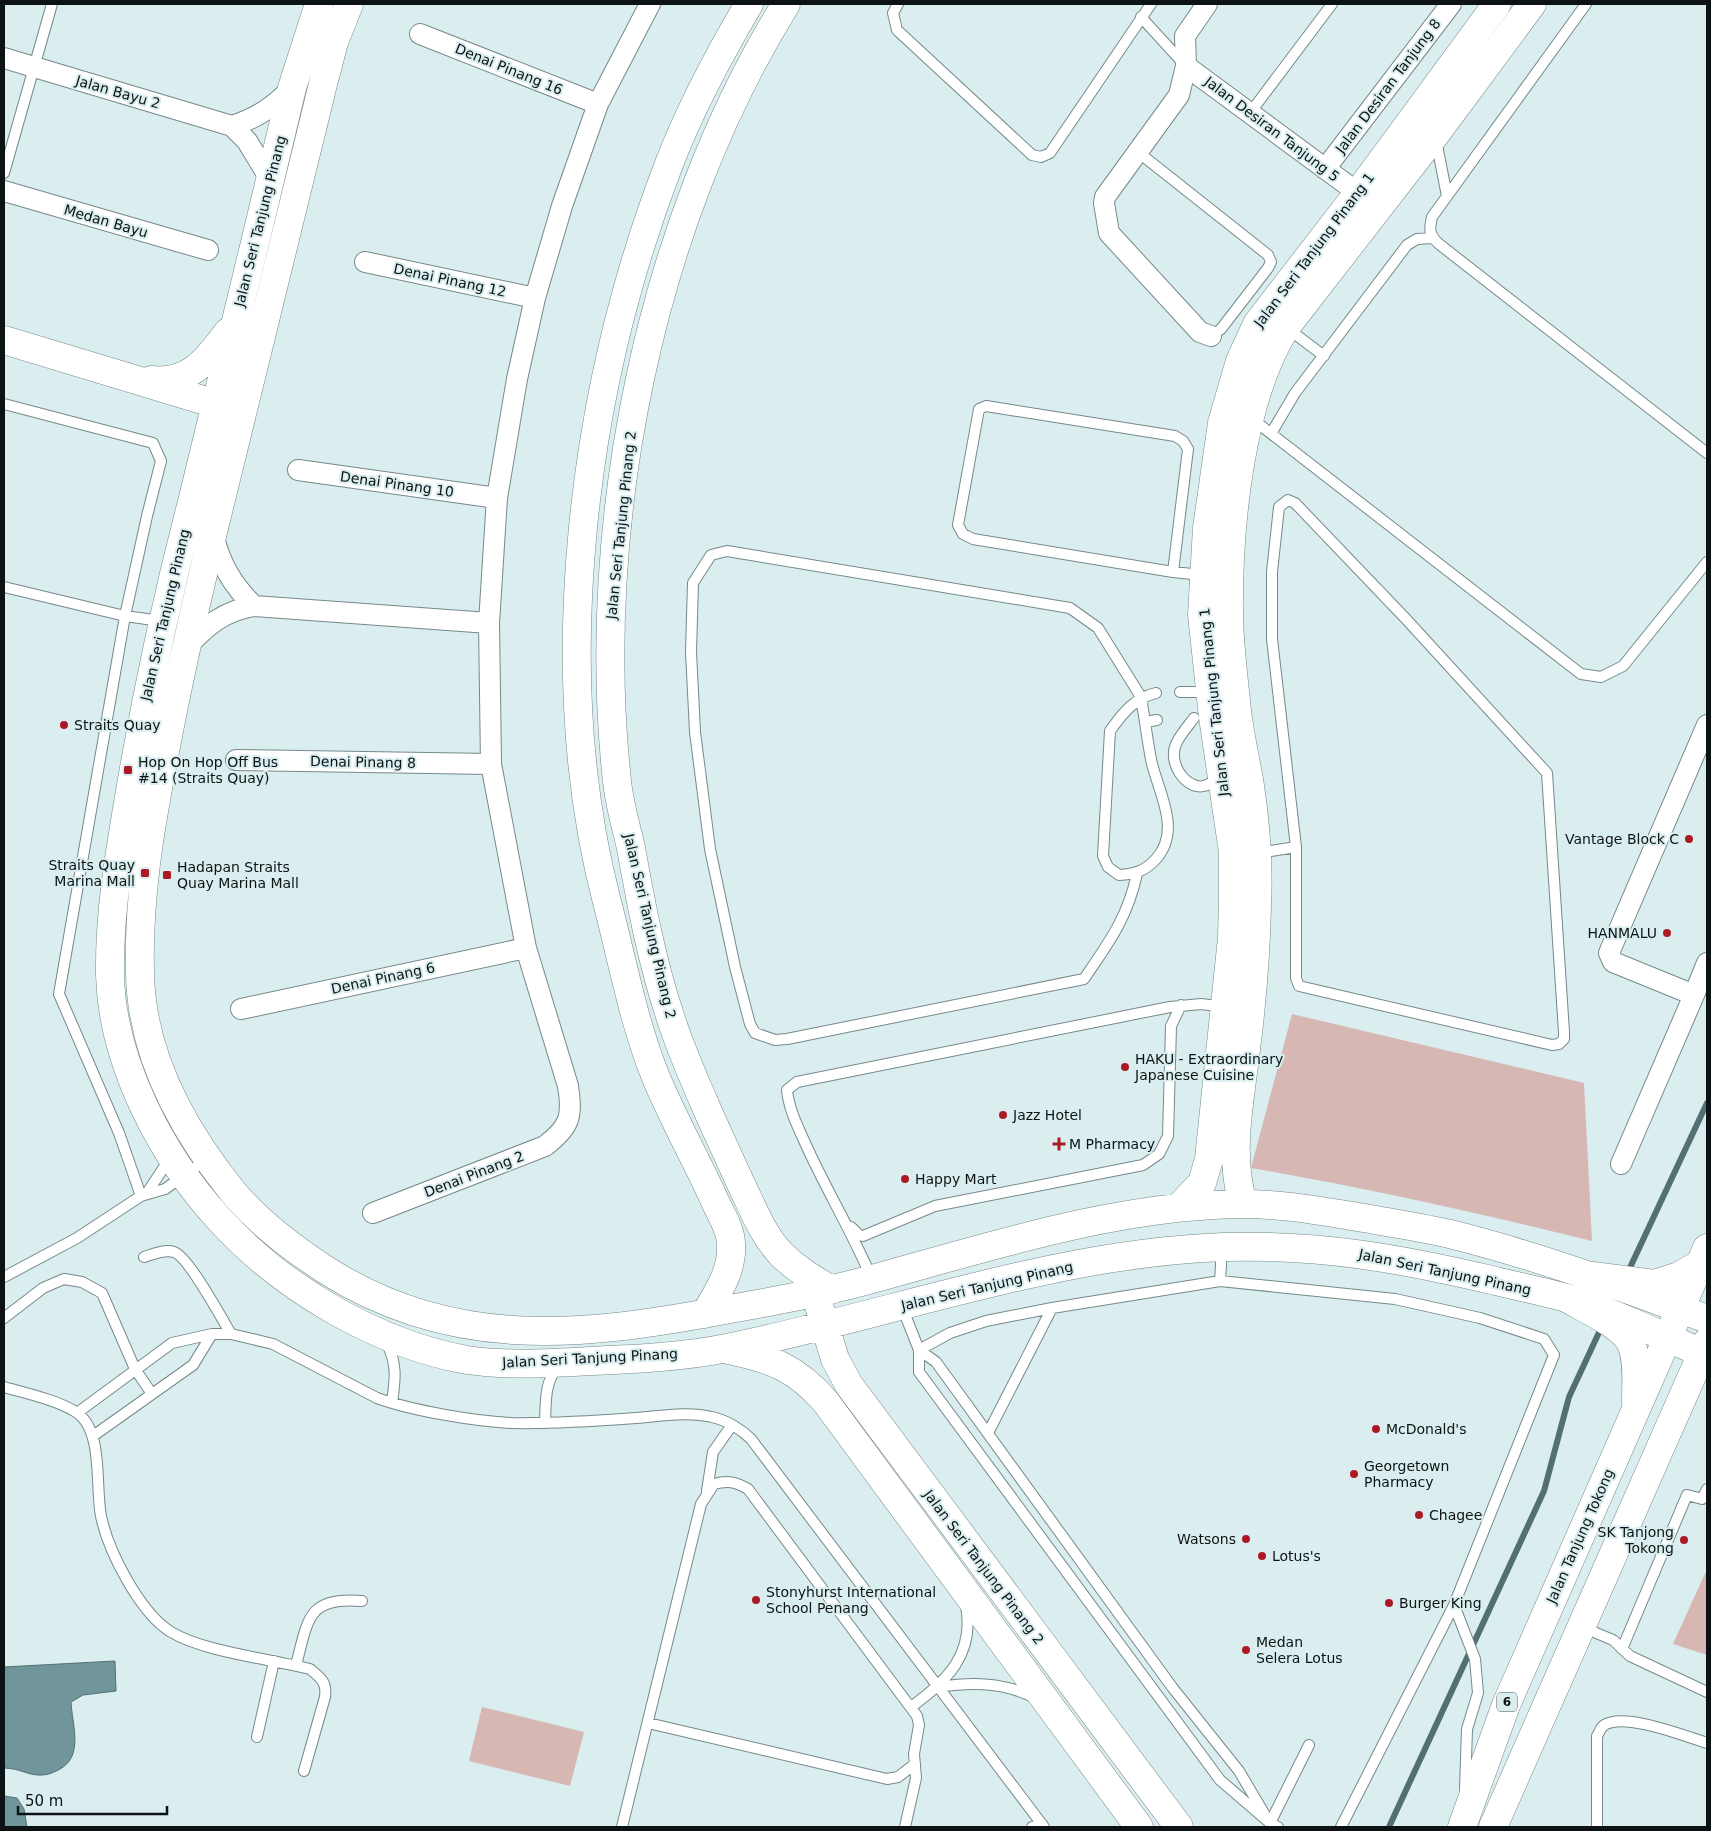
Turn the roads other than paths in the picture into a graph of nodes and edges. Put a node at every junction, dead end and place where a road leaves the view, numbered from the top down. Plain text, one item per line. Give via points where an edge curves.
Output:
1 (52, 4) edge
2 (319, 4) edge
3 (349, 4) edge
4 (650, 4) edge
5 (749, 4) edge
6 (786, 4) edge
7 (898, 4) edge
8 (1151, 4) edge
9 (1207, 4) edge
10 (1332, 4) edge
11 (1451, 4) edge
12 (1497, 4) edge
13 (1532, 4) edge
14 (1586, 4) edge
15 (1141, 17) junction
16 (420, 34) dead end
17 (4, 58) edge
18 (1186, 66) junction
19 (34, 67) junction
20 (292, 88) junction
21 (598, 104) junction
22 (1250, 113) junction
23 (232, 126) junction
24 (1435, 135) junction
25 (1138, 152) junction
26 (1325, 169) junction
27 (4, 173) edge
28 (270, 179) junction
29 (4, 191) edge
30 (1447, 196) junction
31 (1367, 200) junction
32 (1432, 238) junction
33 (208, 250) dead end
34 (365, 262) dead end
35 (535, 298) junction
36 (235, 324) junction
37 (1286, 327) junction
38 (1211, 336) joint
39 (4, 340) edge
40 (1324, 356) junction
41 (127, 377) junction
42 (4, 404) edge
43 (216, 404) junction
44 (1261, 425) junction
45 (1707, 453) edge
46 (298, 470) dead end
47 (497, 498) junction
48 (213, 534) junction
49 (1707, 562) edge
50 (1173, 572) junction
51 (1203, 575) junction
52 (4, 586) edge
53 (254, 606) junction
54 (125, 616) junction
55 (161, 621) junction
56 (489, 623) junction
57 (184, 650) junction
58 (1180, 692) dead end
59 (1156, 694) dead end
60 (1142, 697) junction
61 (1214, 710) junction
62 (1182, 718) dead end
63 (1156, 720) dead end
64 (1145, 722) junction
65 (1707, 724) edge
66 (236, 760) dead end
67 (491, 764) junction
68 (1221, 770) junction
69 (1296, 847) junction
70 (1257, 854) junction
71 (1136, 874) junction
72 (526, 948) junction
73 (1707, 963) edge
74 (1694, 995) junction
75 (1181, 1005) junction
76 (1160, 1008) junction
77 (241, 1009) dead end
78 (1238, 1009) junction
79 (1171, 1026) junction
80 (207, 1159) junction
81 (1621, 1164) dead end
82 (178, 1166) junction
83 (144, 1195) junction
84 (1243, 1204) junction
85 (1166, 1209) junction
86 (373, 1213) dead end
87 (845, 1221) junction
88 (887, 1227) junction
89 (1222, 1247) junction
90 (144, 1256) dead end
91 (1704, 1256) edge
92 (4, 1277) edge
93 (876, 1278) junction
94 (1220, 1281) junction
95 (823, 1291) junction
96 (1652, 1291) junction
97 (902, 1306) junction
98 (1052, 1308) junction
99 (1680, 1309) junction
100 (705, 1314) junction
101 (4, 1318) edge
102 (1707, 1319) edge
103 (824, 1324) junction
104 (381, 1333) junction
105 (212, 1334) junction
106 (231, 1334) junction
107 (1635, 1335) junction
108 (1668, 1338) junction
109 (724, 1348) junction
110 (919, 1350) junction
111 (1703, 1357) edge
112 (562, 1362) junction
113 (135, 1369) junction
114 (4, 1388) edge
115 (152, 1394) junction
116 (392, 1404) junction
117 (1636, 1408) junction
118 (77, 1413) junction
119 (545, 1423) junction
120 (732, 1425) junction
121 (988, 1433) junction
122 (93, 1436) junction
123 (1707, 1489) edge
124 (707, 1492) junction
125 (962, 1586) junction
126 (362, 1601) dead end
127 (1454, 1605) junction
128 (1581, 1627) junction
129 (1622, 1649) junction
130 (274, 1661) junction
131 (296, 1665) junction
132 (938, 1688) junction
133 (1707, 1692) edge
134 (911, 1707) junction
135 (1051, 1707) junction
136 (648, 1723) junction
137 (257, 1737) dead end
138 (1707, 1743) edge
139 (1309, 1745) dead end
140 (915, 1764) junction
141 (304, 1772) dead end
142 (1274, 1825) edge
143 (1462, 1825) edge
144 (1039, 1826) edge
145 (622, 1827) edge
146 (905, 1827) edge
147 (1139, 1827) edge
148 (1179, 1827) edge
149 (1341, 1827) edge
150 (1494, 1827) edge
151 (1597, 1827) edge

1 - 19 lane
2 - 20 main road, Jalan Seri Tanjung Pinang
3 - 48 main road, Jalan Seri Tanjung Pinang via 334,42 323,84
4 - 21 street
5 - 100 main road via 702,92 670,162 622,310 592,460 578,603 579,740 602,885 635,1012 655,1074 732,1240 729,1267
6 - 95 main road, Jalan Seri Tanjung Pinang 2 via 745,76 703,170 680,235 643,367 631,420 614,571 612,714 617,784 669,1015 688,1065 760,1224 783,1256
7 - 15 lane via 892,13 897,30 1032,155 1041,157 1050,153
8 - 15 lane
9 - 18 street via 1185,36
10 - 22 lane
11 - 26 street, Jalan Desiran Tanjung 8
12 - 31 main road, Jalan Seri Tanjung Pinang 1
13 - 24 main road, Jalan Seri Tanjung Pinang 1
14 - 30 lane
15 - 18 lane
16 - 21 street, Denai Pinang 16
17 - 19 street, Jalan Bayu 2
18 - 22 street, Jalan Desiran Tanjung 5
18 - 25 street via 1179,95
19 - 23 street, Jalan Bayu 2
19 - 27 lane
20 - 23 street via 271,109
20 - 28 main road, Jalan Seri Tanjung Pinang
21 - 35 street via 562,206
22 - 26 street, Jalan Desiran Tanjung 5
23 - 28 street via 247,141
24 - 30 lane
24 - 31 main road, Jalan Seri Tanjung Pinang 1
25 - 38 street via 1105,197 1109,233 1200,332
25 - 38 lane via 1268,254 1271,262 1268,268 1221,329
26 - 31 street, Jalan Desiran Tanjung 5
28 - 36 main road, Jalan Seri Tanjung Pinang
29 - 33 street, Medan Bayu
30 - 32 lane via 1432,216 1429,229
31 - 37 main road, Jalan Seri Tanjung Pinang 1
31 - 51 main road, Jalan Seri Tanjung Pinang 1 via 1257,324 1240,361 1217,450
32 - 40 lane via 1417,239 1407,245
32 - 45 lane
34 - 35 street, Denai Pinang 12
35 - 47 street via 517,379
36 - 41 main road via 204,364 182,377 163,381
36 - 43 main road, Jalan Seri Tanjung Pinang
37 - 40 lane
37 - 44 main road, Jalan Seri Tanjung Pinang 1 via 1266,368
39 - 41 main road
40 - 44 lane via 1295,393
41 - 43 main road
42 - 54 lane via 152,443 161,461
43 - 55 main road, Jalan Seri Tanjung Pinang
44 - 49 lane via 1581,674 1601,677 1623,666
44 - 61 main road, Jalan Seri Tanjung Pinang 1 via 1243,454 1233,530 1229,614
46 - 47 street, Denai Pinang 10
47 - 56 street
48 - 53 street via 230,580
48 - 57 main road, Jalan Seri Tanjung Pinang
50 - 50 lane via 973,539 963,534 958,525 979,409 986,406 1175,436 1183,442 1188,449
50 - 51 lane
51 - 61 main road, Jalan Seri Tanjung Pinang 1 via 1202,615
52 - 54 lane
53 - 56 street
53 - 57 street via 222,615
54 - 55 lane
54 - 83 lane via 58,994
55 - 82 main road, Jalan Seri Tanjung Pinang via 114,887 110,976 118,1032 128,1066 138,1092
56 - 67 street
57 - 80 main road, Jalan Seri Tanjung Pinang via 145,873 140,975 142,1005 158,1067 169,1095
58 - 61 lane
59 - 60 lane
60 - 64 lane
60 - 71 lane via 1110,731 1103,856 1108,867 1119,875
60 - 71 lane via 1098,628 1070,608 727,551 711,555 693,583 691,652 695,732 709,839 735,967 755,1033 775,1040 787,1039 1084,979 1122,921
61 - 62 lane
61 - 68 main road, Jalan Seri Tanjung Pinang 1
61 - 68 lane via 1175,745 1174,756 1180,775 1200,788 1211,784
61 - 70 main road, Jalan Seri Tanjung Pinang 1 via 1250,787
63 - 64 lane
64 - 71 lane via 1152,763 1170,825 1167,843 1160,855
65 - 74 street via 1609,954 1613,962
66 - 67 street, Denai Pinang 8
67 - 72 street
68 - 78 main road, Jalan Seri Tanjung Pinang 1 via 1233,852 1232,938
69 - 69 lane via 1272,639 1273,563 1280,507 1288,500 1295,503 1388,600 1546,774 1564,1039 1552,1045 1299,986 1296,978
69 - 70 lane
70 - 78 main road, Jalan Seri Tanjung Pinang 1 via 1257,906
72 - 77 street, Denai Pinang 6
72 - 86 street, Denai Pinang 2 via 568,1086 572,1106 568,1124 545,1146
73 - 74 street
74 - 81 street
75 - 76 lane
75 - 78 lane
75 - 79 lane
76 - 79 lane
76 - 87 lane via 797,1082 787,1090 789,1106 821,1179
78 - 84 main road, Jalan Seri Tanjung Pinang 1 via 1234,1156
78 - 85 main road, Jalan Seri Tanjung Pinang 1 via 1210,1159 1202,1182
79 - 88 lane via 1168,1136 1160,1154 1143,1166 935,1206
80 - 82 lane
80 - 100 main road, Jalan Seri Tanjung Pinang via 248,1210 300,1254 398,1308 486,1329 529,1332 625,1328
82 - 83 lane
82 - 83 lane via 162,1190
82 - 104 main road, Jalan Seri Tanjung Pinang via 205,1204 241,1243 283,1278 332,1309
83 - 92 lane via 77,1238
84 - 85 main road, Jalan Seri Tanjung Pinang
84 - 96 main road, Jalan Seri Tanjung Pinang via 1310,1209 1443,1232
85 - 89 main road via 1212,1226
85 - 93 main road, Jalan Seri Tanjung Pinang via 1032,1235
87 - 88 lane via 859,1235
87 - 93 lane via 868,1270
88 - 93 lane via 864,1240 862,1247
89 - 94 lane
89 - 97 main road, Jalan Seri Tanjung Pinang via 1139,1253 1074,1264
89 - 107 main road, Jalan Seri Tanjung Pinang via 1291,1247 1420,1264 1582,1305
90 - 106 lane via 174,1252 186,1261
91 - 96 main road via 1680,1276
91 - 99 main road, Jalan Tanjung Tokong / 6
93 - 95 main road, Jalan Seri Tanjung Pinang
94 - 98 lane
94 - 127 lane via 1395,1299 1480,1318 1544,1340 1554,1355
95 - 100 main road, Jalan Seri Tanjung Pinang
95 - 103 main road, Jalan Seri Tanjung Pinang 2
96 - 99 main road
97 - 103 main road, Jalan Seri Tanjung Pinang
97 - 110 lane
98 - 110 lane via 986,1321 950,1333
98 - 121 lane
99 - 102 main road
99 - 108 main road, Jalan Tanjung Tokong / 6
101 - 113 lane via 43,1288 64,1279 82,1282 102,1293
103 - 109 main road, Jalan Seri Tanjung Pinang
103 - 148 main road, Jalan Seri Tanjung Pinang 2 via 835,1359 849,1386
104 - 112 main road, Jalan Seri Tanjung Pinang via 463,1359 506,1364
104 - 116 lane via 395,1363
105 - 106 lane
105 - 113 lane via 172,1343
105 - 115 lane via 193,1366
106 - 116 lane via 273,1344 364,1393
107 - 108 main road
107 - 117 main road
108 - 111 main road
108 - 117 main road, Jalan Tanjung Tokong / 6
109 - 112 main road, Jalan Seri Tanjung Pinang via 640,1359
109 - 125 main road, Jalan Seri Tanjung Pinang 2 via 783,1365 811,1386
110 - 121 lane via 936,1362
110 - 142 lane via 919,1372 1220,1780
111 - 128 main road
112 - 119 lane via 549,1380
113 - 115 lane
113 - 118 lane
114 - 118 lane via 34,1395
115 - 122 lane
116 - 119 lane via 466,1418
117 - 143 main road, Jalan Tanjung Tokong / 6 via 1506,1705
118 - 122 lane
119 - 120 lane via 686,1415 712,1417
120 - 124 lane via 713,1452
120 - 132 lane via 751,1439
121 - 142 lane via 1172,1687 1239,1771
122 - 130 lane via 101,1517 118,1562 149,1612 170,1632 206,1646
123 - 129 lane via 1702,1499 1687,1495
124 - 134 lane via 714,1484 724,1481 736,1482 748,1489
124 - 136 lane via 701,1504
125 - 132 lane via 968,1635 957,1663
125 - 135 main road, Jalan Seri Tanjung Pinang 2
126 - 131 lane via 341,1599 329,1602 312,1614
127 - 143 lane via 1475,1659 1478,1694 1467,1729
127 - 149 lane
128 - 129 lane via 1613,1640
128 - 150 main road
129 - 133 lane via 1630,1656
130 - 131 lane
130 - 137 lane
131 - 141 lane via 310,1669 323,1679 326,1687
132 - 134 lane
132 - 135 lane via 974,1684 1007,1687
132 - 144 lane
134 - 140 lane via 919,1725
135 - 147 main road, Jalan Seri Tanjung Pinang 2
136 - 140 lane via 886,1779 898,1777
136 - 145 lane
138 - 151 lane via 1642,1722 1608,1723 1601,1727 1597,1736
139 - 142 lane
140 - 146 lane via 916,1778

